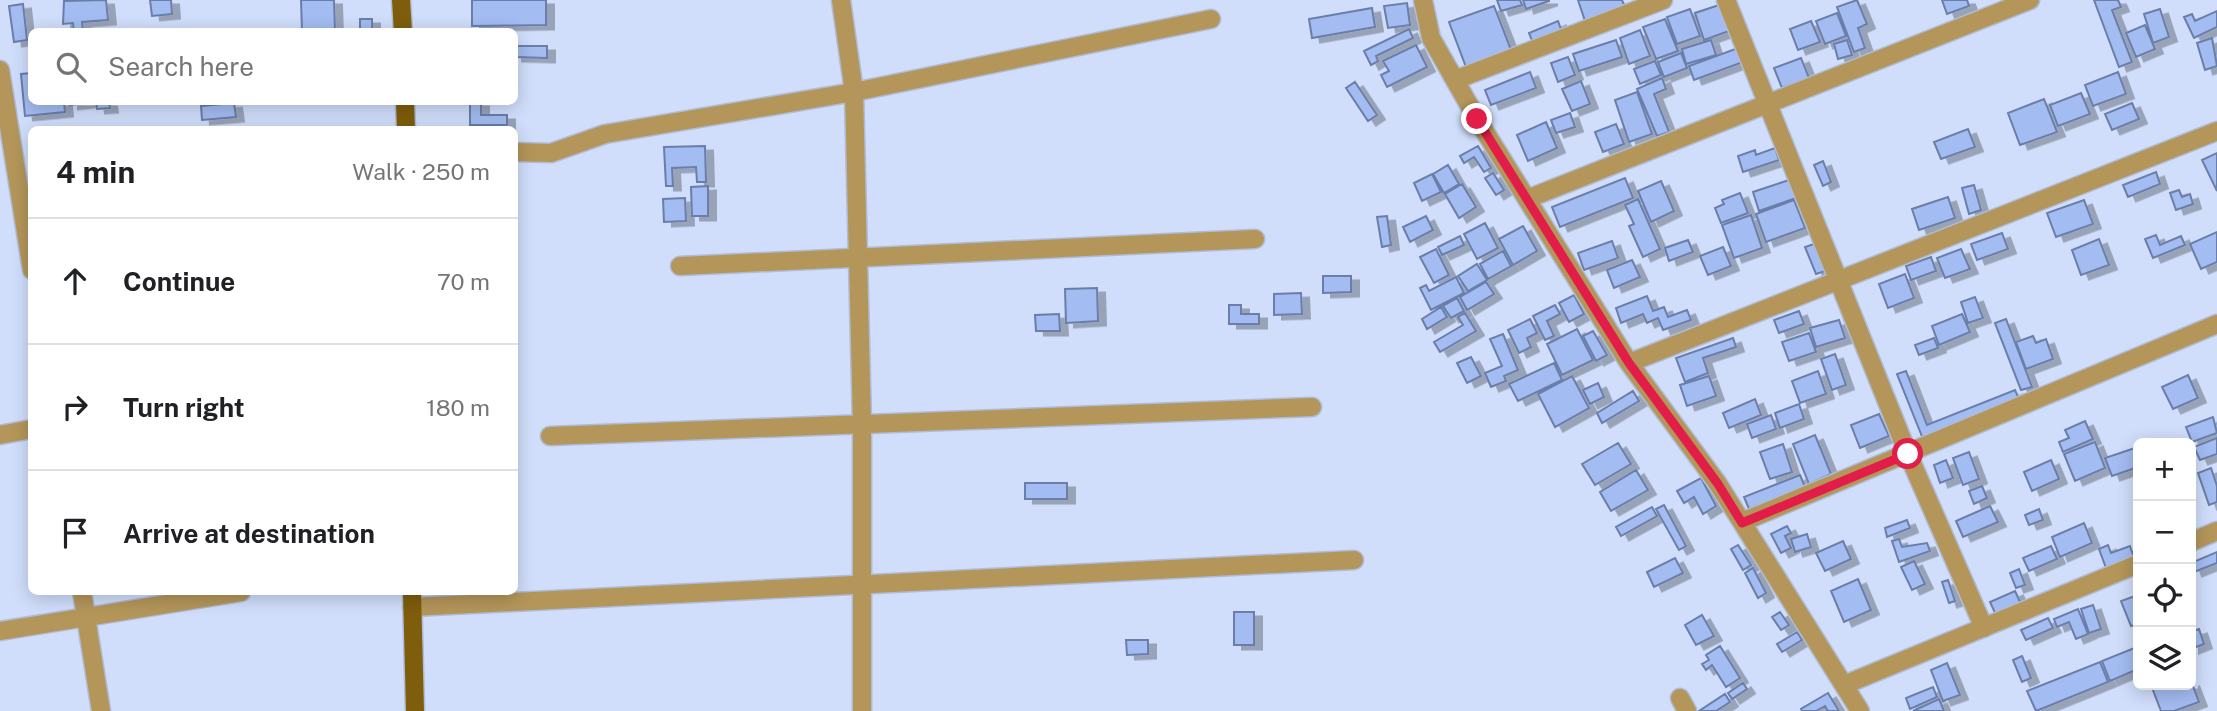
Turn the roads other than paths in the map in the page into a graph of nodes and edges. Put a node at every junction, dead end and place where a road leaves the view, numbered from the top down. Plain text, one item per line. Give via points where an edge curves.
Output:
1 (401, 0) edge
2 (841, 0) edge
3 (1423, 0) edge
4 (1663, 0) edge
5 (1726, 0) edge
6 (2030, 0) edge
7 (1211, 19) dead end
8 (403, 28) edge
9 (0, 70) edge
10 (1455, 80) junction
11 (854, 92) junction
12 (1768, 104) junction
13 (405, 105) edge
14 (406, 126) edge
15 (2217, 131) edge
16 (518, 152) edge
17 (1527, 199) junction
18 (1255, 239) dead end
19 (28, 245) edge
20 (858, 258) junction
21 (680, 266) dead end
22 (1840, 280) junction
23 (2217, 324) edge
24 (1629, 363) junction
25 (1312, 407) dead end
26 (862, 425) junction
27 (28, 430) edge
28 (0, 435) edge
29 (550, 436) dead end
30 (1908, 454) junction
31 (1742, 523) junction
32 (2217, 531) edge
33 (2196, 540) edge
34 (1354, 561) dead end
35 (2133, 566) edge
36 (861, 587) junction
37 (82, 595) edge
38 (222, 595) edge
39 (412, 599) edge
40 (86, 617) junction
41 (1984, 628) junction
42 (0, 631) edge
43 (1844, 685) junction
44 (101, 711) edge
45 (415, 711) edge
46 (862, 711) edge
47 (1860, 711) edge

1 - 8 main road
2 - 11 street
3 - 10 street via 1430,38
4 - 10 street
5 - 12 street
6 - 12 street
7 - 11 street
9 - 19 street
10 - 17 street
11 - 16 street via 605,134 551,153
11 - 20 street
12 - 17 street
12 - 22 street
13 - 14 main road
15 - 22 street
17 - 24 street
18 - 20 street
20 - 21 street
20 - 26 street
22 - 24 street
22 - 30 street
23 - 30 street
24 - 31 street
25 - 26 street
26 - 29 street
26 - 36 street
27 - 28 street
30 - 31 street
30 - 41 street
31 - 43 street
32 - 33 street
34 - 36 street
35 - 41 street
36 - 39 street
36 - 46 street
37 - 40 street
38 - 40 street
39 - 45 main road
40 - 42 street
40 - 44 street
41 - 43 street
43 - 47 street

